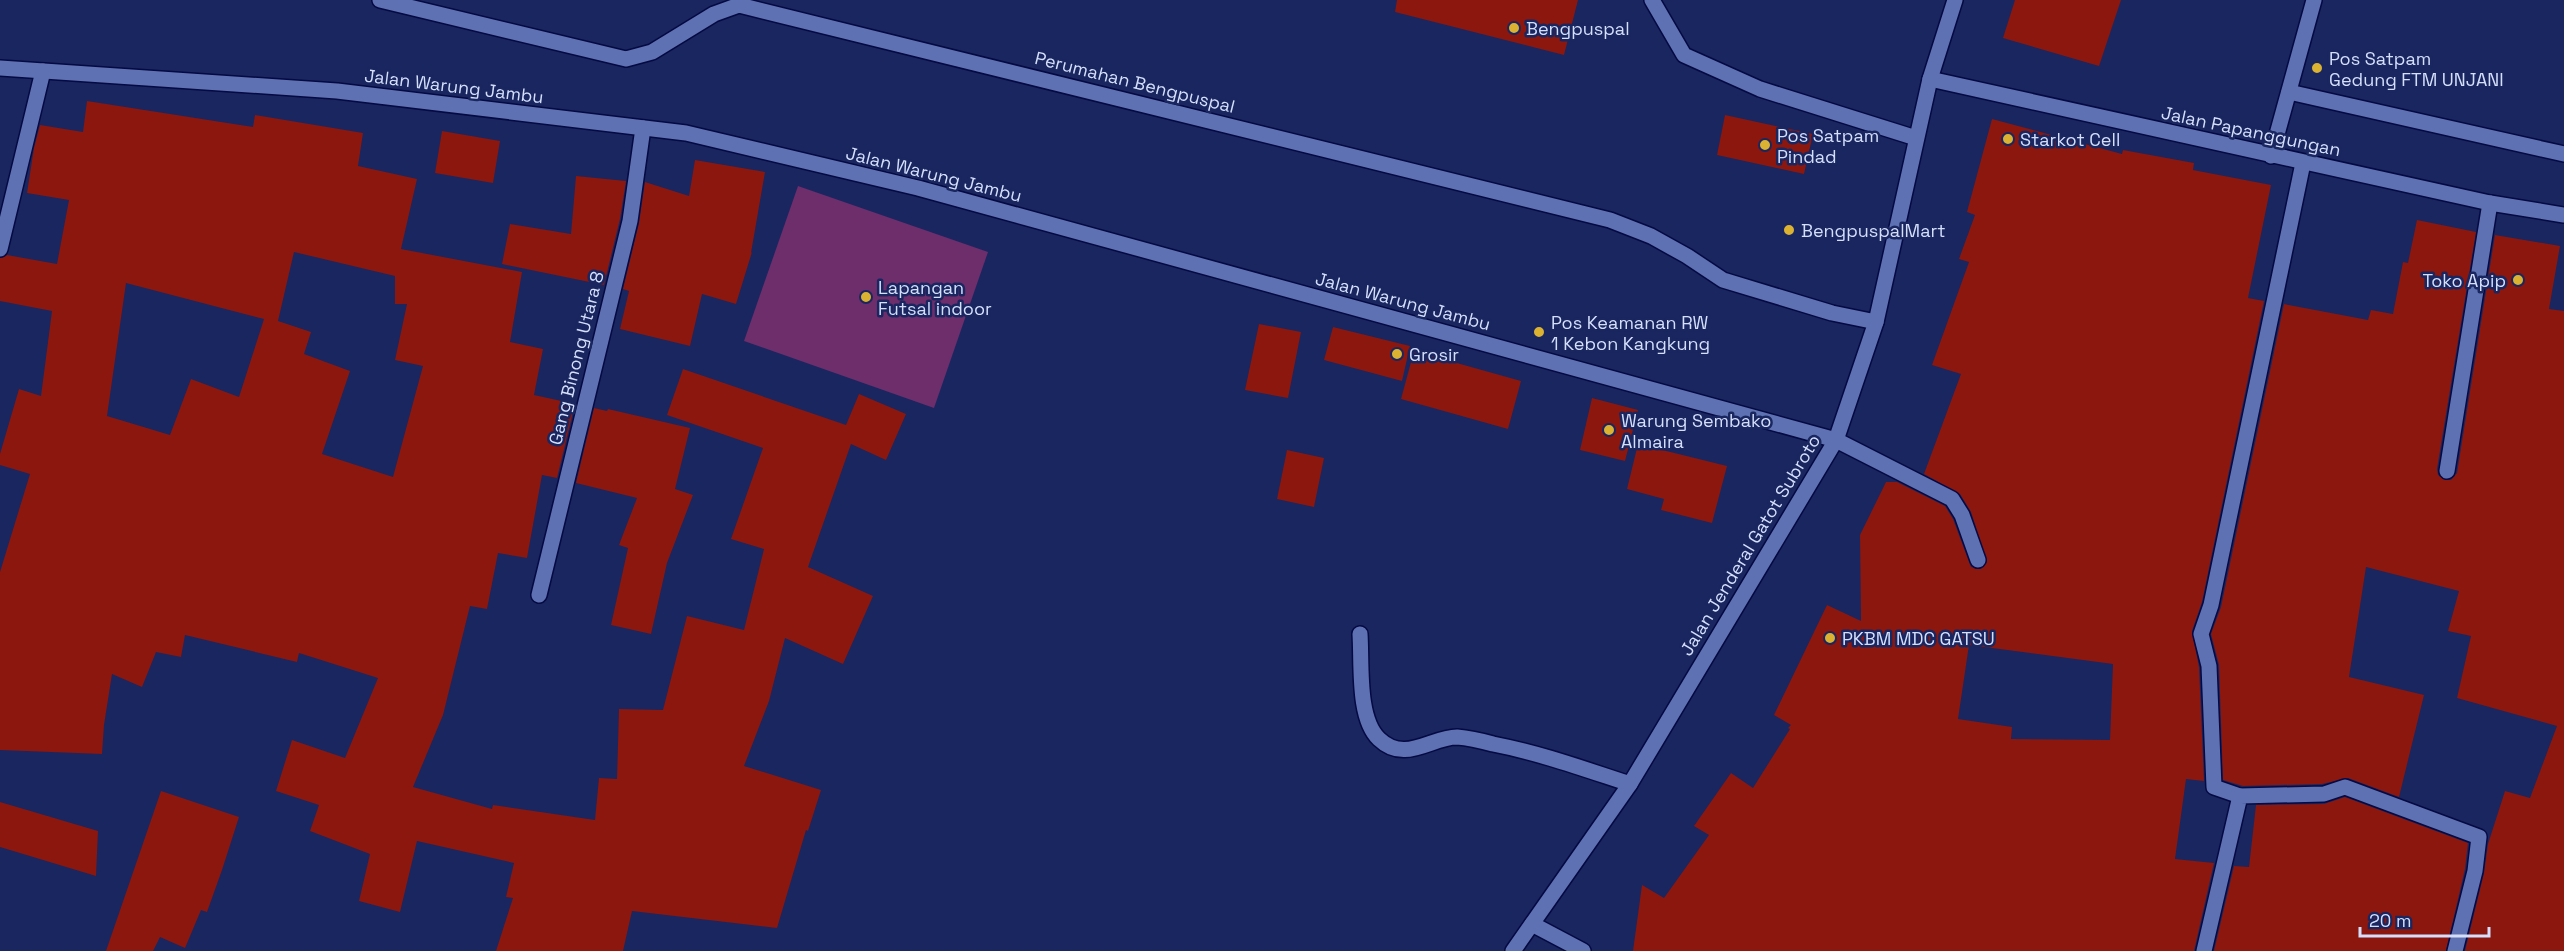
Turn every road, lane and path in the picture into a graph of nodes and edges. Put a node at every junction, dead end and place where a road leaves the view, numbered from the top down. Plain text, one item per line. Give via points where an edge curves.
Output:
1 (380, 0) edge
2 (1652, 0) edge
3 (1954, 0) edge
4 (2314, 0) edge
5 (0, 68) edge
6 (44, 71) junction
7 (1930, 79) junction
8 (2289, 92) junction
9 (643, 128) junction
10 (1916, 138) junction
11 (2564, 154) edge
12 (2271, 156) junction
13 (2303, 163) junction
14 (2490, 203) junction
15 (2564, 215) edge
16 (0, 249) edge
17 (1876, 322) junction
18 (1838, 433) junction
19 (2447, 471) dead end
20 (1978, 560) dead end
21 (539, 595) dead end
22 (1360, 634) dead end
23 (1630, 784) junction
24 (2240, 796) junction
25 (1532, 924) junction
26 (1513, 951) edge
27 (1583, 951) edge
28 (2204, 951) edge
29 (2455, 951) edge

1 - 17 street, Perumahan Bengpuspal via 626,60 652,52 714,14 739,5 1611,220 1651,236 1723,280
2 - 10 street via 1684,55 1760,89
3 - 7 street, Jalan Jenderal Gatot Subroto
4 - 8 street
5 - 6 street, Jalan Warung Jambu
6 - 9 street, Jalan Warung Jambu via 337,91
6 - 16 street
7 - 10 street, Jalan Jenderal Gatot Subroto
7 - 12 street, Jalan Papanggungan
8 - 11 street
8 - 12 street
9 - 18 street, Jalan Warung Jambu via 686,133 918,188
9 - 21 street, Gang Binong Utara 8 via 630,221
10 - 17 street, Jalan Jenderal Gatot Subroto
12 - 13 street, Jalan Papanggungan
13 - 14 street, Jalan Papanggungan
13 - 24 street via 2211,604 2201,634 2209,666 2214,787
14 - 15 street, Jalan Papanggungan
14 - 19 street
17 - 18 street, Jalan Jenderal Gatot Subroto
18 - 20 street, Jalan Warung Jambu via 1952,499
18 - 23 street, Jalan Jenderal Gatot Subroto
22 - 23 street via 1365,717 1381,741 1394,748 1413,749 1448,737 1462,738 1535,752
23 - 25 street, Jalan Jenderal Gatot Subroto
24 - 28 street
24 - 29 street via 2324,794 2345,787 2479,837 2475,871
25 - 26 street, Jalan Jenderal Gatot Subroto
25 - 27 street

